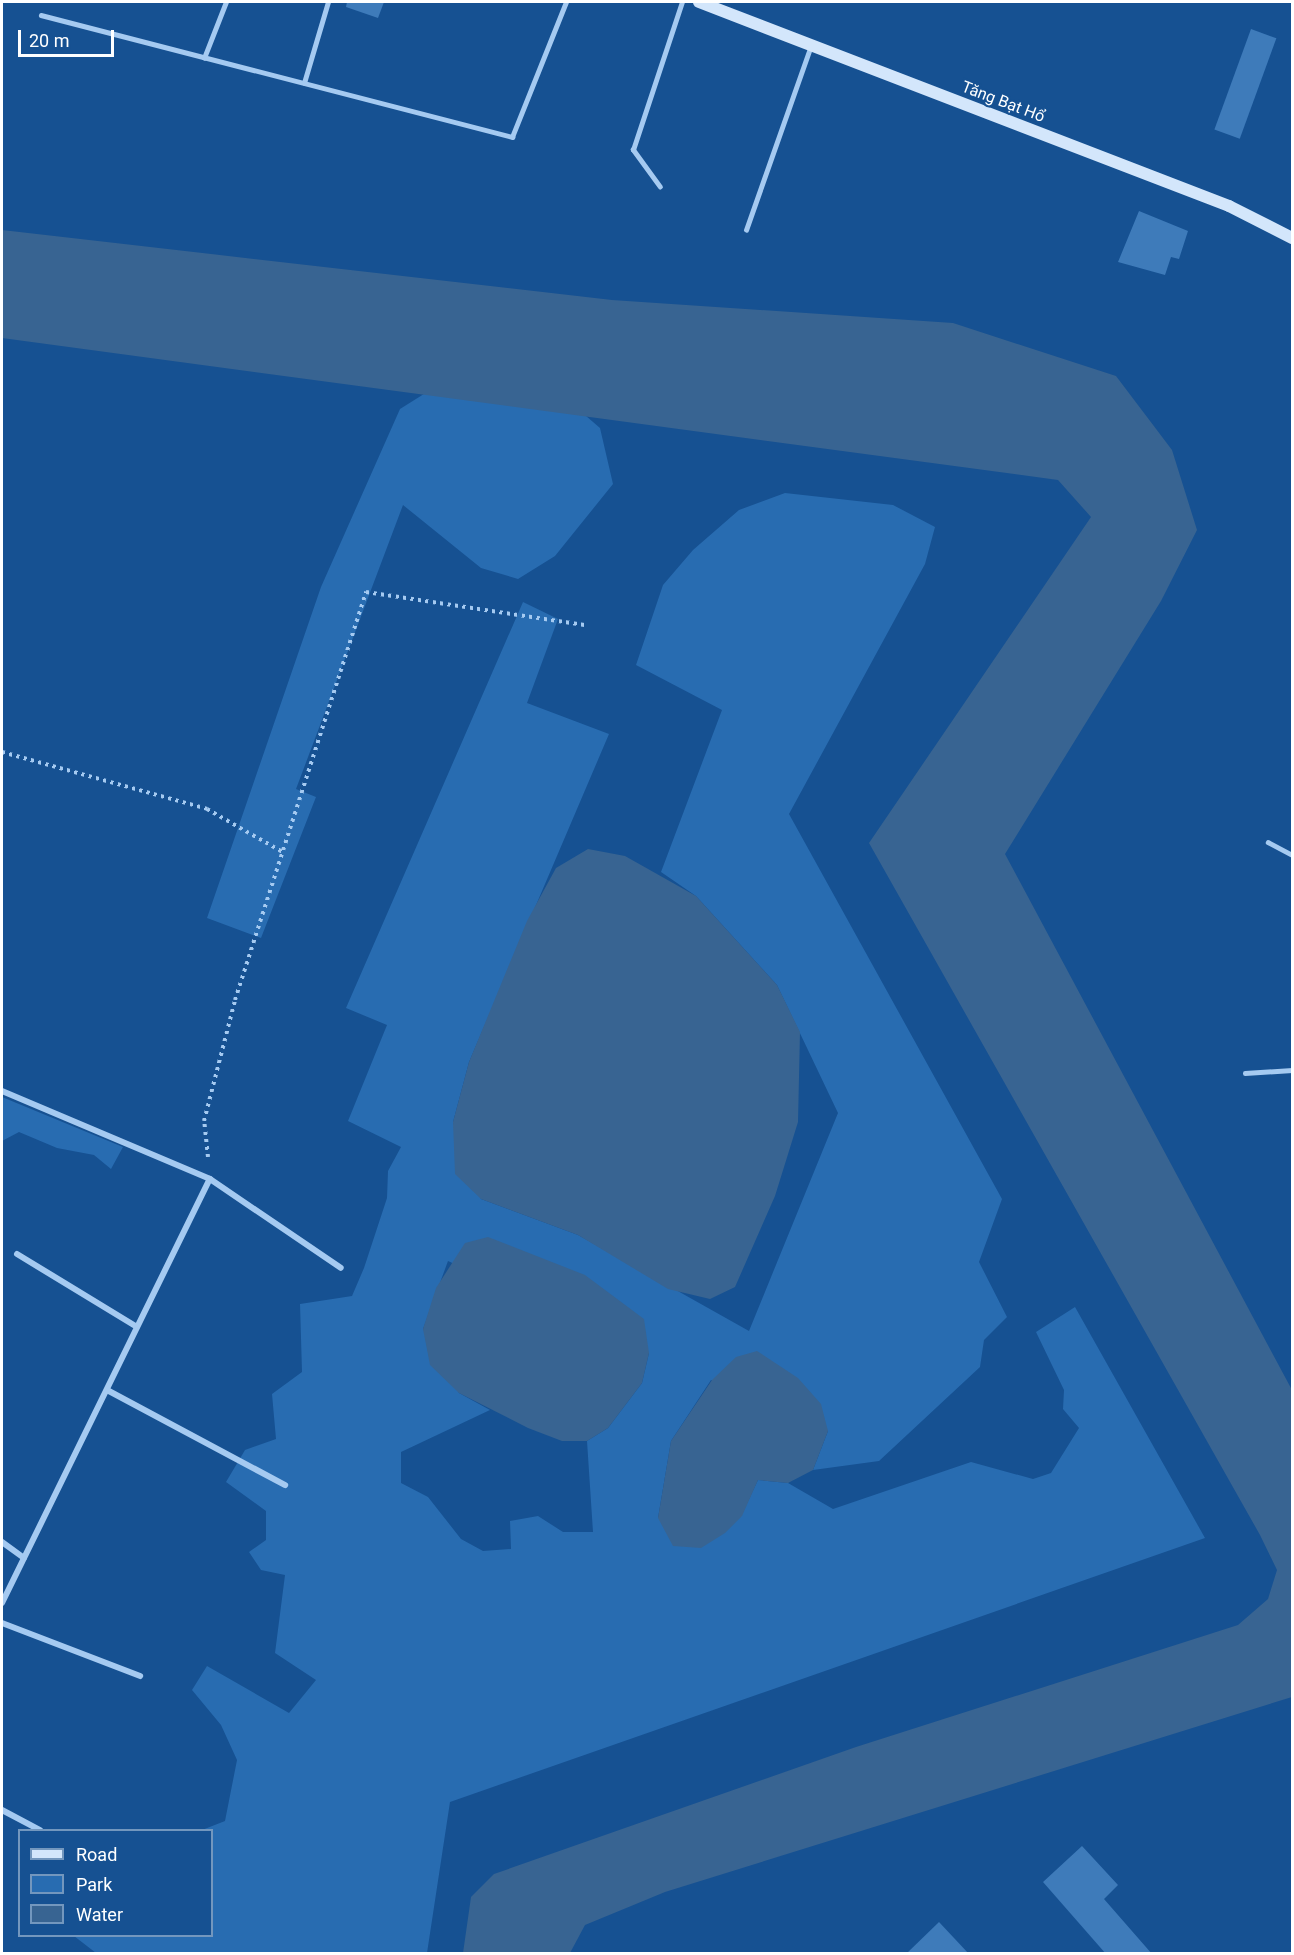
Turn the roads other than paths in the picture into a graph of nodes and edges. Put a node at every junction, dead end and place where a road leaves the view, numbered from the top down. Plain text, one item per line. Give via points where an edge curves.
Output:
1 (225, 2) edge
2 (328, 2) edge
3 (566, 2) edge
4 (682, 2) edge
5 (699, 2) edge
6 (41, 15) dead end
7 (811, 45) junction
8 (204, 58) junction
9 (304, 83) junction
10 (660, 187) dead end
11 (746, 230) dead end
12 (1293, 238) edge
13 (1268, 842) dead end
14 (1293, 855) edge
15 (1293, 1070) edge
16 (1245, 1073) dead end
17 (2, 1091) edge
18 (210, 1179) junction
19 (17, 1254) dead end
20 (342, 1268) dead end
21 (137, 1327) junction
22 (107, 1390) junction
23 (285, 1485) dead end
24 (2, 1542) edge
25 (24, 1558) junction
26 (2, 1603) edge
27 (2, 1623) edge
28 (140, 1676) dead end
29 (2, 1810) edge
30 (38, 1829) edge

1 - 8 lane
2 - 9 lane
3 - 9 lane via 512,137
4 - 10 lane via 633,150
5 - 7 main road, Tăng Bạt Hổ
6 - 8 lane
7 - 11 lane
7 - 12 main road, Tăng Bạt Hổ via 1229,206
8 - 9 lane
13 - 14 lane
15 - 16 lane
17 - 18 street
18 - 20 street
18 - 21 street
19 - 21 street
21 - 22 street
22 - 23 street
22 - 25 street
24 - 25 street
25 - 26 street
27 - 28 street
29 - 30 street

